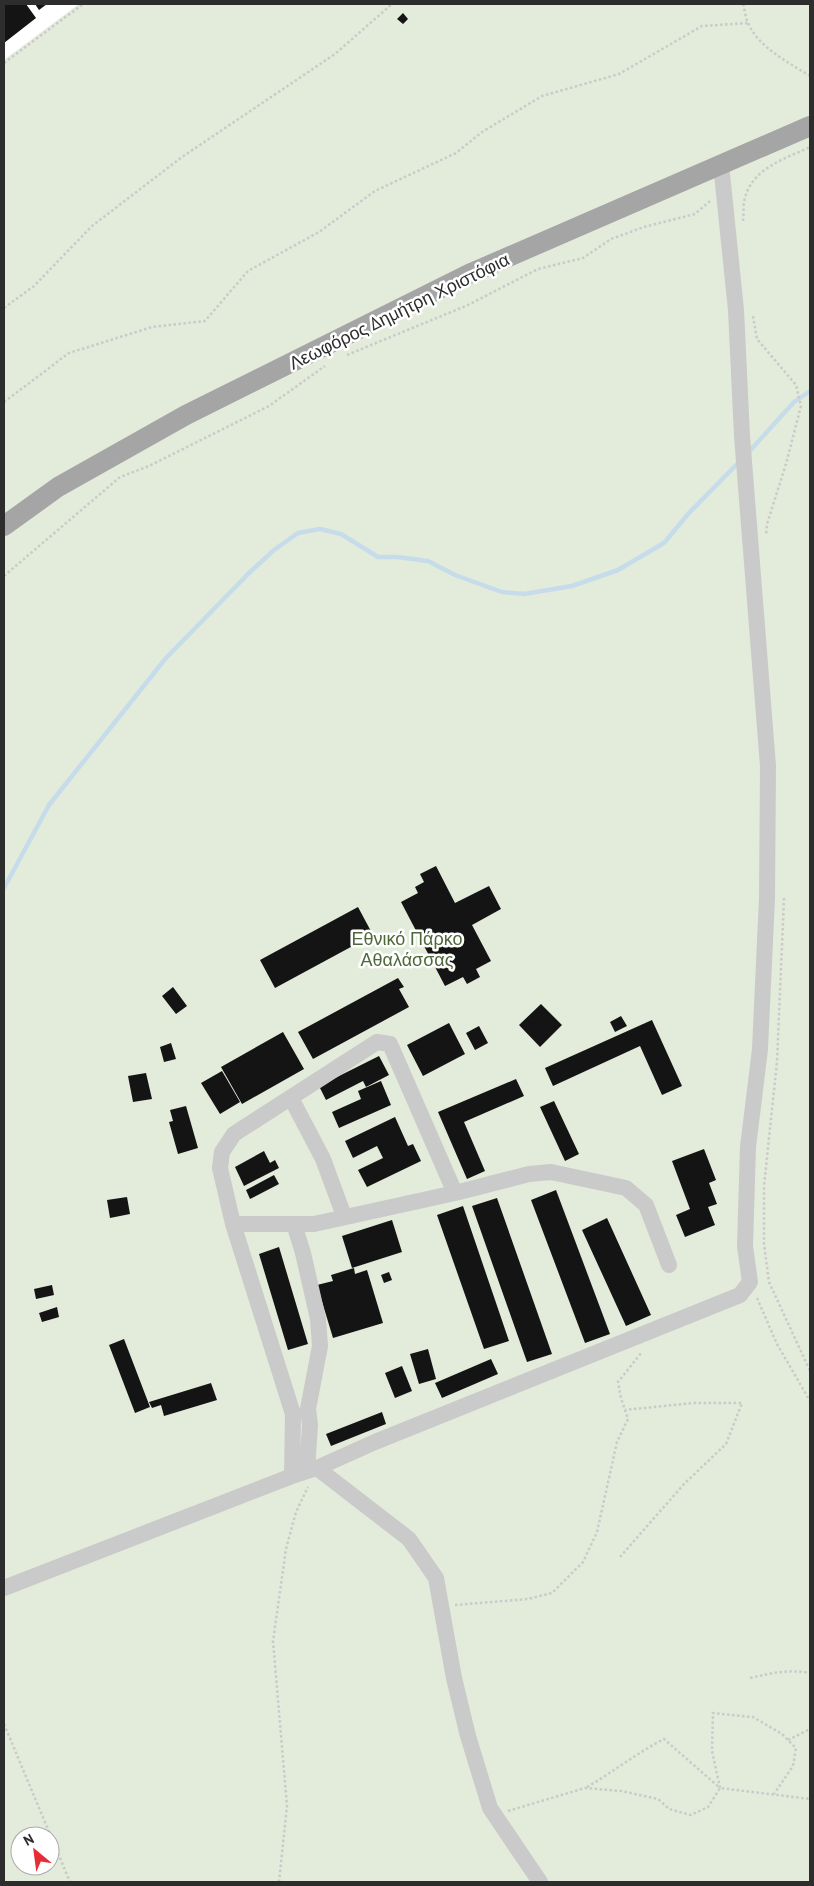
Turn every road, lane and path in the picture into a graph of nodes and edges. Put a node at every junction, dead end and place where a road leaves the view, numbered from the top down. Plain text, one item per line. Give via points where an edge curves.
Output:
1 (82, 4) edge
2 (392, 4) edge
3 (744, 4) edge
4 (748, 23) junction
5 (4, 63) edge
6 (810, 76) edge
7 (810, 126) edge
8 (810, 148) edge
9 (722, 164) junction
10 (724, 188) junction
11 (743, 225) dead end
12 (4, 308) edge
13 (752, 310) dead end
14 (340, 358) dead end
15 (331, 362) dead end
16 (4, 402) edge
17 (801, 406) dead end
18 (4, 526) edge
19 (4, 576) edge
20 (291, 1098) junction
21 (455, 1193) junction
22 (344, 1216) junction
23 (233, 1224) junction
24 (294, 1224) junction
25 (669, 1265) dead end
26 (750, 1282) junction
27 (642, 1352) dead end
28 (810, 1401) edge
29 (625, 1410) junction
30 (300, 1411) junction
31 (306, 1472) junction
32 (620, 1557) dead end
33 (4, 1588) edge
34 (441, 1607) junction
35 (810, 1673) edge
36 (750, 1678) dead end
37 (4, 1724) edge
38 (810, 1729) edge
39 (788, 1740) junction
40 (585, 1788) junction
41 (720, 1788) junction
42 (774, 1794) junction
43 (810, 1799) edge
44 (495, 1815) junction
45 (70, 1882) edge
46 (279, 1882) edge
47 (540, 1882) edge

1 - 5 path
2 - 12 path via 335,54 182,157 92,226 34,286
3 - 4 path
4 - 6 path via 759,40 773,52
4 - 16 path via 702,26 619,74 542,96 482,132 456,152 375,191 319,232 248,271 205,321 152,327 69,353
7 - 9 main road, Λεωφόρος Δημήτρη Χριστόφια
8 - 11 path via 770,166 754,179 744,200
9 - 10 street
9 - 18 main road, Λεωφόρος Δημήτρη Χριστόφια via 469,274 186,416 58,486
10 - 14 path via 695,214 611,239 583,258 538,269 468,305
10 - 26 street via 736,310 743,453 768,766 767,898 760,1049 748,1147 745,1246
13 - 17 path via 757,339 796,385
15 - 19 path via 269,406 149,466 120,477
20 - 21 street via 377,1042 390,1044
20 - 22 street via 323,1159
20 - 23 street via 234,1134 222,1152 220,1168
21 - 22 street
21 - 25 street via 529,1174 551,1172 626,1188 646,1204
22 - 24 street via 314,1224
23 - 24 street
23 - 30 street
24 - 30 street via 318,1320 320,1346
26 - 28 path via 778,1344
26 - 31 street via 740,1295
27 - 29 path via 618,1382
29 - 32 path via 693,1403 742,1403 726,1444 684,1484
29 - 34 path via 628,1419 617,1442 597,1532 582,1562 552,1593 528,1599
30 - 31 street
31 - 33 street
31 - 34 street via 409,1539 436,1578
31 - 46 path via 286,1549 274,1641 286,1806
34 - 44 street via 468,1736
35 - 36 path via 794,1670
37 - 45 path
38 - 39 path
39 - 41 path via 753,1717 713,1713 712,1751
39 - 42 path via 796,1748 792,1766
40 - 41 path via 621,1791 658,1800 669,1808 691,1815 708,1807
40 - 41 path via 643,1749 664,1739
40 - 44 path
41 - 42 path
42 - 43 path
44 - 47 street

